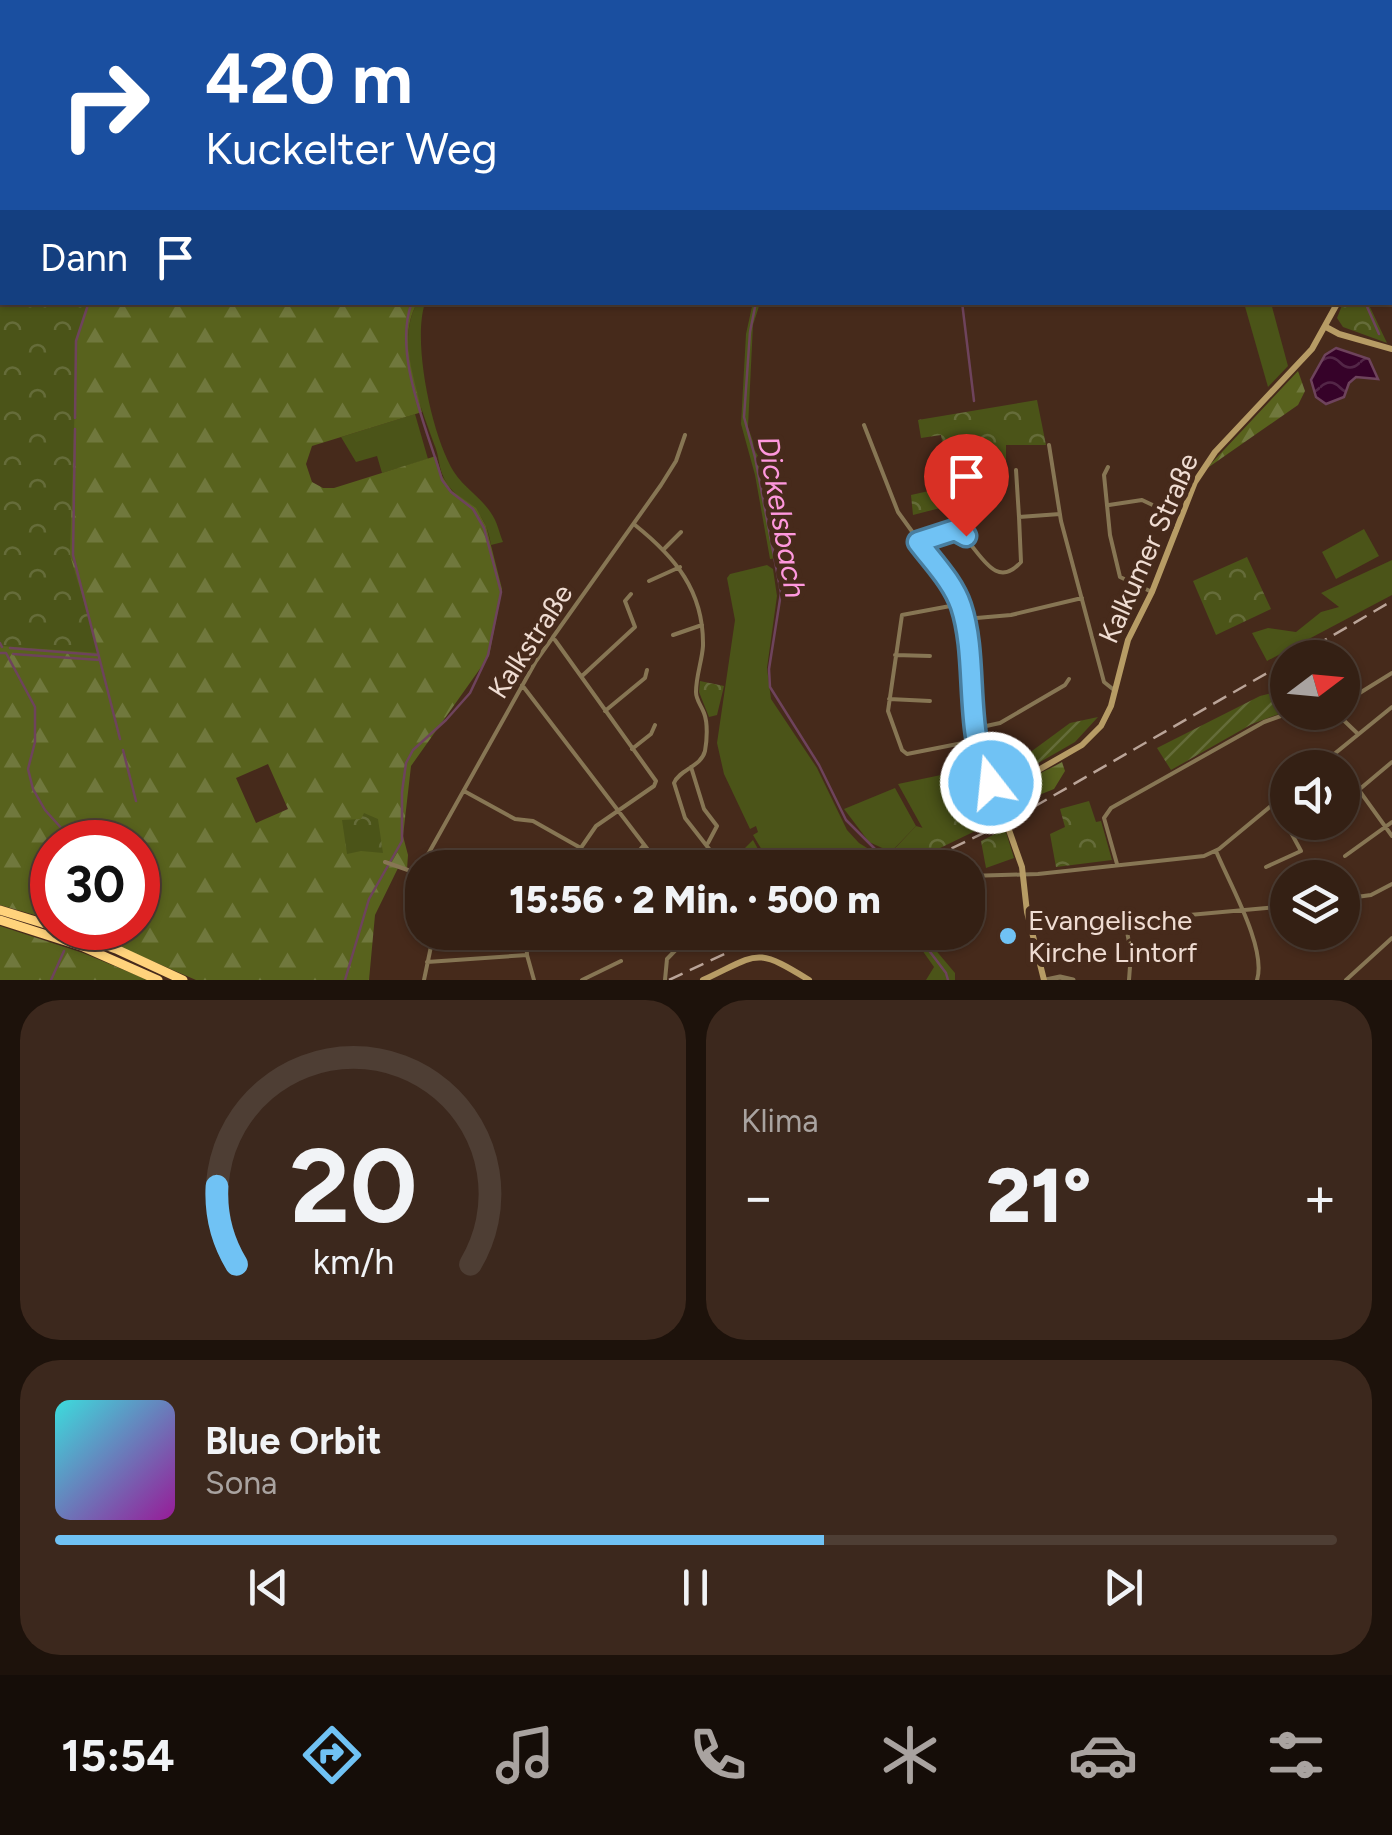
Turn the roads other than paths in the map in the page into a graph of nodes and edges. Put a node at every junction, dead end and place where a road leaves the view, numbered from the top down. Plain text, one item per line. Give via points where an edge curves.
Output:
1 (1337, 305) edge
2 (1328, 324) junction
3 (1342, 335) junction
4 (1312, 349) junction
5 (1392, 349) edge
6 (864, 425) dead end
7 (685, 436) dead end
8 (1049, 445) dead end
9 (1108, 467) dead end
10 (1016, 470) dead end
11 (1109, 505) junction
12 (1162, 508) dead end
13 (1060, 514) junction
14 (1019, 518) junction
15 (635, 524) junction
16 (681, 532) dead end
17 (918, 542) junction
18 (665, 548) junction
19 (680, 567) junction
20 (649, 581) dead end
21 (1152, 592) junction
22 (630, 594) dead end
23 (1082, 598) junction
24 (960, 604) junction
25 (965, 618) junction
26 (702, 625) junction
27 (673, 635) dead end
28 (554, 638) junction
29 (895, 655) junction
30 (930, 656) dead end
31 (647, 670) dead end
32 (1392, 674) edge
33 (582, 676) junction
34 (1069, 679) dead end
35 (522, 685) junction
36 (1114, 690) junction
37 (1360, 693) edge
38 (889, 700) junction
39 (930, 701) dead end
40 (1392, 708) edge
41 (605, 711) junction
42 (1270, 720) edge
43 (655, 725) dead end
44 (977, 728) junction
45 (1354, 730) edge
46 (1357, 733) junction
47 (978, 740) junction
48 (632, 748) junction
49 (1338, 750) edge
50 (1392, 762) edge
51 (691, 767) junction
52 (1360, 789) joint
53 (464, 790) junction
54 (1002, 798) junction
55 (1270, 807) edge
56 (616, 810) junction
57 (1390, 824) edge
58 (1392, 836) edge
59 (1295, 840) edge
60 (644, 845) junction
61 (706, 845) junction
62 (579, 847) junction
63 (433, 850) edge
64 (577, 850) edge
65 (640, 850) edge
66 (648, 850) edge
67 (710, 850) edge
68 (1216, 852) junction
69 (1344, 856) dead end
70 (385, 862) dead end
71 (1117, 864) junction
72 (1266, 866) dead end
73 (405, 870) edge
74 (1024, 875) junction
75 (985, 876) edge
76 (1392, 884) edge
77 (1360, 897) edge
78 (1270, 908) edge
79 (0, 910) edge
80 (1240, 910) junction
81 (30, 919) edge
82 (0, 920) edge
83 (1125, 921) junction
84 (1100, 927) dead end
85 (1392, 938) edge
86 (118, 950) edge
87 (430, 950) edge
88 (527, 950) edge
89 (676, 950) edge
90 (527, 955) junction
91 (622, 961) dead end
92 (427, 962) junction
93 (158, 980) edge
94 (183, 980) edge
95 (424, 980) edge
96 (534, 980) edge
97 (582, 980) edge
98 (665, 980) edge
99 (703, 980) edge
100 (809, 980) edge
101 (1045, 980) edge
102 (1073, 980) edge
103 (1129, 980) edge
104 (1257, 980) edge
105 (1346, 980) edge

1 - 2 main road, Kalkumer Straße
2 - 3 main road
2 - 4 main road, Kalkumer Straße
3 - 4 main road
3 - 5 main road
4 - 21 main road, Kalkumer Straße via 1206,464
6 - 17 street via 898,512
7 - 15 street, Kalkstraße via 676,462
8 - 13 street
9 - 11 street
10 - 14 street
11 - 12 street via 1142,500
11 - 21 street via 1120,577
13 - 14 street
13 - 23 street
14 - 17 street via 1022,562 1014,569 992,571 960,532
15 - 18 street
15 - 28 street, Kalkstraße
16 - 18 street
17 - 24 street
18 - 19 street
19 - 20 street
19 - 26 street
21 - 36 main road, Kalkumer Straße via 1128,640
22 - 33 street via 625,601 635,627
23 - 25 street via 1012,616
23 - 36 street via 1104,682
24 - 25 street
24 - 29 street via 902,615
25 - 44 street
26 - 27 street
26 - 51 street via 696,694 706,720 705,751
28 - 33 street
28 - 35 street, Kalkstraße
29 - 30 street
29 - 38 street
31 - 41 street
32 - 37 street
33 - 41 street
34 - 44 street via 1000,723
35 - 53 street, Kalkstraße
35 - 56 street
36 - 54 main road, Kalkumer Straße via 1106,718 1089,739
38 - 39 street
38 - 47 street via 890,723 904,753
40 - 46 street
41 - 48 street
42 - 71 street via 1111,808 1104,818
43 - 48 street
44 - 47 street
45 - 46 street
46 - 49 street
47 - 54 street via 988,778
48 - 56 street via 656,783
50 - 52 street
51 - 61 street via 717,826
51 - 61 street via 675,788
52 - 57 street
53 - 62 street
53 - 63 street, Kalkstraße
54 - 74 main road
55 - 68 street
56 - 60 street
56 - 62 street
57 - 58 street
57 - 69 street
59 - 72 street via 1301,852
60 - 65 street
60 - 66 street
61 - 67 street
62 - 64 street
68 - 71 street
68 - 80 street
70 - 73 street
71 - 74 street
74 - 75 street
74 - 101 main road
76 - 77 street
78 - 80 street
79 - 81 highway
80 - 83 street
80 - 104 street via 1259,957
82 - 93 highway
83 - 84 street
83 - 103 street
85 - 105 street
86 - 94 highway
87 - 92 street
88 - 90 street
89 - 98 street via 667,959
90 - 92 street
90 - 96 street
91 - 97 street
92 - 95 street
99 - 100 main road via 764,956
101 - 102 street

